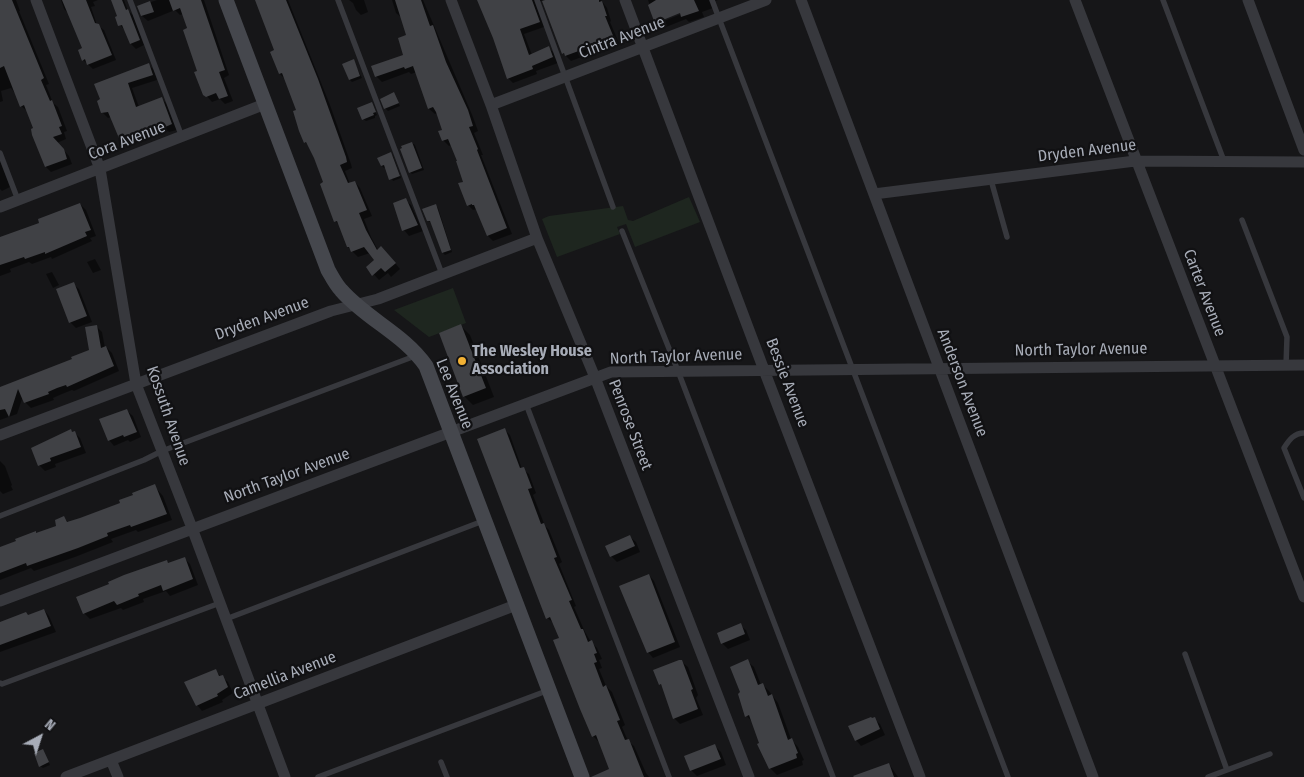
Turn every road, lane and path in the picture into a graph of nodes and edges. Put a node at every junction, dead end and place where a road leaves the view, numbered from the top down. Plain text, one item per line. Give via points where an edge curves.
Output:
1 (36, 0) edge
2 (130, 0) edge
3 (226, 0) edge
4 (338, 0) edge
5 (451, 0) edge
6 (537, 0) edge
7 (625, 0) edge
8 (712, 0) edge
9 (766, 0) edge
10 (800, 0) edge
11 (1075, 0) edge
12 (1162, 0) edge
13 (1248, 0) edge
14 (719, 18) junction
15 (643, 48) junction
16 (566, 77) junction
17 (265, 104) junction
18 (490, 105) junction
19 (182, 137) junction
20 (1304, 150) edge
21 (0, 153) edge
22 (1135, 161) junction
23 (1304, 162) edge
24 (1225, 163) junction
25 (100, 169) junction
26 (991, 180) junction
27 (874, 194) junction
28 (18, 200) junction
29 (0, 207) edge
30 (613, 207) dead end
31 (1242, 220) dead end
32 (622, 231) dead end
33 (1007, 237) dead end
34 (537, 238) junction
35 (442, 274) junction
36 (356, 304) junction
37 (418, 355) junction
38 (1214, 365) junction
39 (1286, 365) junction
40 (1304, 365) edge
41 (939, 368) junction
42 (853, 369) junction
43 (764, 370) junction
44 (678, 371) junction
45 (594, 378) junction
46 (136, 384) junction
47 (526, 404) junction
48 (1304, 433) edge
49 (451, 434) junction
50 (0, 435) edge
51 (162, 451) junction
52 (1304, 498) edge
53 (0, 516) edge
54 (484, 520) junction
55 (192, 528) junction
56 (1304, 598) edge
57 (0, 601) edge
58 (220, 602) junction
59 (516, 605) junction
60 (226, 619) junction
61 (1185, 654) dead end
62 (0, 683) edge
63 (549, 690) junction
64 (257, 704) junction
65 (1270, 754) dead end
66 (111, 760) junction
67 (441, 762) dead end
68 (1227, 770) junction
69 (66, 777) edge
70 (118, 777) edge
71 (286, 777) edge
72 (318, 777) edge
73 (447, 777) edge
74 (582, 777) edge
75 (668, 777) edge
76 (748, 777) edge
77 (833, 777) edge
78 (920, 777) edge
79 (1008, 777) edge
80 (1093, 777) edge
81 (1208, 777) edge

1 - 25 street, Kossuth Avenue
2 - 19 lane
3 - 17 street, Lee Avenue
4 - 35 lane
5 - 18 street, Penrose Street
6 - 16 lane
7 - 15 street, Bessie Avenue
8 - 14 lane
9 - 14 street, Cintra Avenue
10 - 27 street, Anderson Avenue
11 - 22 street, Carter Avenue
12 - 24 lane
13 - 20 street
14 - 15 street, Cintra Avenue
14 - 42 lane
15 - 16 street, Cintra Avenue
15 - 43 street, Bessie Avenue
16 - 18 street, Cintra Avenue
16 - 30 lane
17 - 19 street, Cora Avenue
17 - 36 street, Lee Avenue via 328,270 340,290
18 - 34 street, Penrose Street
19 - 25 street, Cora Avenue
21 - 28 lane
22 - 24 street, Dryden Avenue
22 - 26 street, Dryden Avenue
22 - 38 street, Carter Avenue
23 - 24 street, Dryden Avenue
25 - 28 street, Cora Avenue
25 - 46 street, Kossuth Avenue
26 - 27 street, Dryden Avenue
26 - 33 lane
27 - 41 street, Anderson Avenue
28 - 29 street, Cora Avenue
31 - 39 lane via 1287,337
32 - 44 lane
34 - 35 street, Dryden Avenue
34 - 45 street, Penrose Street
35 - 36 street, Dryden Avenue via 378,299
36 - 37 street, Lee Avenue
36 - 46 street, Dryden Avenue
37 - 49 street, Lee Avenue via 426,366
37 - 51 lane
38 - 39 street, North Taylor Avenue
38 - 41 street, North Taylor Avenue
38 - 56 street, Carter Avenue
39 - 40 street, North Taylor Avenue
41 - 42 street, North Taylor Avenue
41 - 80 street, Anderson Avenue
42 - 43 street, North Taylor Avenue
42 - 79 lane
43 - 44 street, North Taylor Avenue
43 - 78 street, Bessie Avenue
44 - 45 street, North Taylor Avenue via 611,372
44 - 77 lane
45 - 47 street, North Taylor Avenue
45 - 76 street, Penrose Street
46 - 50 street, Dryden Avenue
46 - 51 street, Kossuth Avenue
47 - 49 street, North Taylor Avenue
47 - 75 lane
48 - 52 lane via 1289,439 1284,448
49 - 54 street, Lee Avenue
49 - 55 street, North Taylor Avenue
51 - 53 lane
51 - 55 street, Kossuth Avenue
54 - 59 street, Lee Avenue
54 - 60 lane
55 - 57 street, North Taylor Avenue
55 - 58 street, Kossuth Avenue
58 - 60 street, Kossuth Avenue
58 - 62 lane
59 - 63 street, Lee Avenue
59 - 64 street, Camellia Avenue
60 - 64 street, Kossuth Avenue
61 - 68 lane
63 - 72 lane
63 - 74 street, Lee Avenue
64 - 66 street, Camellia Avenue
64 - 71 street, Kossuth Avenue
65 - 68 lane
66 - 69 street, Camellia Avenue
66 - 70 street
67 - 73 lane
68 - 81 lane

